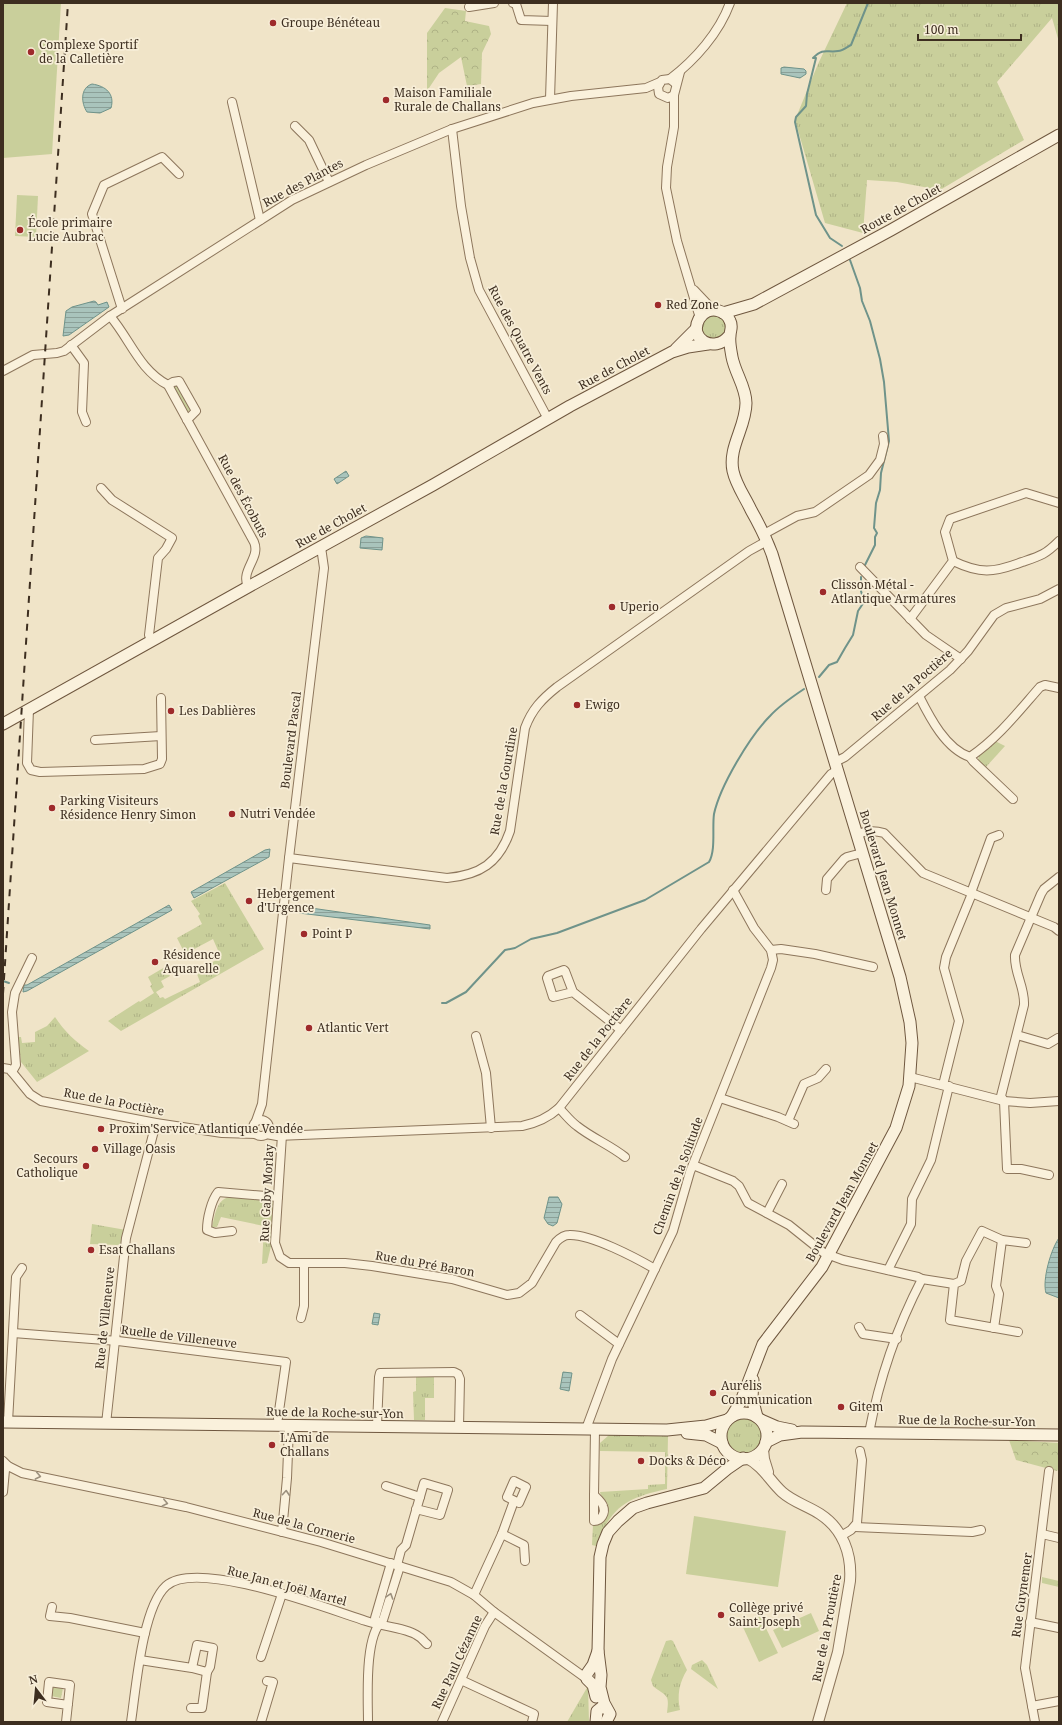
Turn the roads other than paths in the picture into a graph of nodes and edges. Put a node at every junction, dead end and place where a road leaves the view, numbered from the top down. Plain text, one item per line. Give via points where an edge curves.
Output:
1 (494, 3) edge
2 (513, 3) edge
3 (553, 3) edge
4 (730, 3) edge
5 (469, 7) dead end
6 (552, 21) junction
7 (660, 82) junction
8 (673, 82) junction
9 (646, 88) junction
10 (658, 91) junction
11 (674, 95) junction
12 (665, 98) junction
13 (550, 99) junction
14 (232, 102) dead end
15 (673, 111) junction
16 (295, 126) dead end
17 (452, 129) junction
18 (1059, 136) edge
19 (179, 174) dead end
20 (329, 182) junction
21 (260, 220) junction
22 (692, 289) junction
23 (754, 304) junction
24 (122, 309) junction
25 (718, 311) junction
26 (110, 316) junction
27 (700, 318) junction
28 (696, 329) junction
29 (730, 331) junction
30 (711, 344) junction
31 (71, 345) junction
32 (672, 352) junction
33 (735, 368) junction
34 (3, 371) edge
35 (168, 385) junction
36 (187, 420) junction
37 (548, 420) junction
38 (86, 422) dead end
39 (883, 436) dead end
40 (101, 488) dead end
41 (1059, 503) edge
42 (766, 538) junction
43 (1059, 541) edge
44 (321, 547) junction
45 (953, 561) junction
46 (860, 567) dead end
47 (248, 587) junction
48 (1059, 589) edge
49 (910, 619) junction
50 (151, 641) junction
51 (961, 659) junction
52 (1059, 688) edge
53 (919, 696) junction
54 (161, 698) dead end
55 (29, 710) junction
56 (3, 724) edge
57 (161, 736) junction
58 (95, 740) dead end
59 (970, 757) junction
60 (836, 766) junction
61 (1013, 799) dead end
62 (857, 834) junction
63 (999, 835) dead end
64 (862, 852) junction
65 (289, 858) junction
66 (1059, 877) edge
67 (733, 890) junction
68 (826, 890) dead end
69 (971, 893) junction
70 (1031, 917) junction
71 (1059, 931) edge
72 (771, 950) junction
73 (32, 958) dead end
74 (873, 967) dead end
75 (573, 992) dead end
76 (621, 1030) junction
77 (1017, 1035) junction
78 (476, 1036) dead end
79 (1058, 1038) edge
80 (3, 1068) edge
81 (826, 1069) dead end
82 (12, 1072) junction
83 (910, 1077) junction
84 (946, 1085) junction
85 (720, 1098) junction
86 (1004, 1101) junction
87 (1059, 1101) edge
88 (262, 1104) junction
89 (559, 1108) junction
90 (156, 1123) junction
91 (254, 1123) junction
92 (267, 1123) junction
93 (491, 1128) junction
94 (233, 1134) junction
95 (256, 1134) junction
96 (266, 1134) junction
97 (282, 1135) junction
98 (625, 1157) dead end
99 (693, 1165) junction
100 (1049, 1175) dead end
101 (782, 1184) dead end
102 (278, 1197) junction
103 (767, 1213) junction
104 (232, 1231) dead end
105 (1002, 1240) junction
106 (1026, 1243) dead end
107 (829, 1255) junction
108 (304, 1263) junction
109 (345, 1263) joint
110 (22, 1268) dead end
111 (655, 1269) junction
112 (888, 1270) junction
113 (922, 1279) junction
114 (954, 1284) junction
115 (580, 1315) dead end
116 (301, 1318) dead end
117 (859, 1327) dead end
118 (994, 1328) junction
119 (1018, 1332) dead end
120 (13, 1333) junction
121 (896, 1339) junction
122 (115, 1341) junction
123 (619, 1344) junction
124 (754, 1369) junction
125 (278, 1418) dead end
126 (729, 1418) junction
127 (759, 1418) junction
128 (6, 1422) edge
129 (106, 1424) junction
130 (289, 1426) junction
131 (377, 1426) junction
132 (459, 1427) junction
133 (591, 1430) junction
134 (667, 1430) junction
135 (802, 1432) junction
136 (869, 1433) junction
137 (1059, 1435) edge
138 (724, 1446) junction
139 (764, 1446) junction
140 (860, 1451) dead end
141 (745, 1458) junction
142 (5, 1464) edge
143 (1049, 1471) dead end
144 (718, 1477) junction
145 (770, 1477) junction
146 (386, 1486) dead end
147 (3, 1492) edge
148 (594, 1495) dead end
149 (420, 1496) junction
150 (514, 1501) dead end
151 (416, 1509) junction
152 (855, 1527) junction
153 (981, 1530) dead end
154 (282, 1532) junction
155 (502, 1534) junction
156 (1042, 1534) junction
157 (841, 1536) junction
158 (1059, 1538) edge
159 (525, 1561) dead end
160 (396, 1565) junction
161 (282, 1594) junction
162 (474, 1595) junction
163 (52, 1607) dead end
164 (494, 1612) junction
165 (1030, 1622) junction
166 (377, 1624) junction
167 (1059, 1628) edge
168 (145, 1633) junction
169 (427, 1644) dead end
170 (261, 1657) dead end
171 (140, 1660) junction
172 (192, 1668) junction
173 (207, 1672) junction
174 (593, 1675) junction
175 (267, 1680) dead end
176 (461, 1680) junction
177 (1059, 1701) edge
178 (68, 1705) dead end
179 (1032, 1706) junction
180 (191, 1708) dead end
181 (599, 1714) edge
182 (607, 1721) edge
183 (66, 1722) edge
184 (130, 1722) edge
185 (261, 1722) edge
186 (368, 1722) edge
187 (442, 1722) edge
188 (532, 1722) edge
189 (818, 1722) edge
190 (1035, 1722) edge

1 - 5 street
2 - 6 street via 519,9 521,20
3 - 6 street
4 - 8 street via 718,28
6 - 13 street
7 - 8 street via 666,79
7 - 9 street, Rue des Plantes
7 - 10 street
8 - 11 street via 676,92
9 - 10 street, Rue des Plantes
9 - 13 street, Rue des Plantes
10 - 12 street
11 - 12 street
11 - 15 street
12 - 15 street
13 - 17 street, Rue des Plantes via 500,112
14 - 21 street
15 - 22 street via 674,126 666,188 677,241
16 - 20 street via 309,140
17 - 20 street, Rue des Plantes
17 - 37 street, Rue des Quatre Vents via 461,206 470,258 479,290
18 - 23 main road, Route de Cholet
19 - 24 street via 162,157 104,185 92,214
20 - 21 street, Rue des Plantes via 292,200
21 - 24 street, Rue des Plantes
22 - 25 street
22 - 27 street
23 - 25 main road, Route de Cholet
23 - 29 main road, Route de Cholet
24 - 26 street, Rue des Plantes
25 - 27 main road via 708,311
25 - 29 main road via 727,316
26 - 31 street, Rue des Plantes
26 - 35 street, Rue des Écobuts via 138,359 159,380
27 - 28 main road
28 - 30 main road via 700,338
28 - 32 main road, Rue de Cholet
29 - 30 main road via 726,341
29 - 33 main road
30 - 32 main road, Rue de Cholet
30 - 33 main road
31 - 34 street, Rue des Plantes via 58,353 33,355
31 - 38 street via 84,363 82,412
32 - 37 main road, Rue de Cholet
33 - 42 main road, Boulevard Jean Monnet via 744,389 746,402 745,415 733,453 733,469
35 - 36 street, Rue des Écobuts
35 - 36 street, Rue des Écobuts via 179,381 196,411
36 - 47 street, Rue des Écobuts via 256,546 256,554 246,576
37 - 44 main road, Rue de Cholet
39 - 42 street, Rue de la Gourdine via 880,460 869,475 815,512 797,516
40 - 50 street via 112,500 172,538 158,558 149,635
41 - 45 street via 1026,493 950,519 945,532
42 - 60 main road, Boulevard Jean Monnet
42 - 65 street, Rue de la Gourdine via 536,705 525,728 510,831 497,857 482,869 465,876 447,878
43 - 45 street via 1046,553 1001,570 968,568
44 - 47 main road, Rue de Cholet
44 - 65 street, Boulevard Pascal via 324,568
45 - 49 street
46 - 49 street
47 - 50 main road, Rue de Cholet
48 - 51 street, Rue de la Poctière via 1032,602 1006,608 994,615
49 - 51 street via 926,635
50 - 55 main road, Rue de Cholet
51 - 53 street, Rue de la Poctière
52 - 59 street via 1045,685 1040,687 1002,731
53 - 59 street via 943,736
53 - 60 street, Rue de la Poctière
54 - 57 street
55 - 56 main road, Rue de Cholet
55 - 57 street via 27,763 31,770 40,772 144,769 160,764
57 - 58 street
59 - 61 street
60 - 62 main road, Boulevard Jean Monnet
60 - 67 street, Rue de la Poctière
62 - 64 main road, Boulevard Jean Monnet
62 - 69 street via 868,831 884,833 923,874
63 - 69 street via 991,838
64 - 68 street via 844,859 827,879
64 - 83 main road, Boulevard Jean Monnet via 906,1003 912,1043
65 - 88 street, Boulevard Pascal
66 - 70 street via 1044,889
67 - 72 street via 754,928
67 - 76 street, Rue de la Poctière
69 - 70 street
69 - 84 street via 944,968 959,1021
70 - 71 street
70 - 77 street via 1015,955 1014,966 1024,996
72 - 74 street via 815,954
72 - 85 street, Chemin de la Solitude via 771,968
73 - 82 street via 16,990 12,1012 16,1065
75 - 76 street
76 - 89 street, Rue de la Poctière
77 - 79 street via 1048,1044
77 - 86 street via 1001,1096
78 - 93 street via 486,1072
80 - 82 street, Rue de la Poctière
81 - 85 street via 818,1078 804,1084 791,1123
82 - 90 street, Rue de la Poctière via 30,1094 42,1101
83 - 84 street
83 - 107 main road, Boulevard Jean Monnet via 904,1107 896,1128
84 - 86 street
84 - 112 street via 931,1160 912,1199 911,1224
85 - 99 street, Chemin de la Solitude
86 - 87 street
86 - 100 street via 1007,1169
88 - 91 street, Boulevard Pascal
88 - 92 street, Boulevard Pascal
89 - 93 street, Rue de la Poctière via 536,1123
89 - 98 street via 580,1128
90 - 94 street, Rue de la Poctière
90 - 122 street, Rue de Villeneuve via 126,1238
91 - 92 street via 263,1120
91 - 94 street
91 - 95 street via 253,1129
92 - 96 street
92 - 97 street
93 - 97 street, Rue de la Poctière
94 - 95 street, Rue de la Poctière
95 - 96 street, Rue de la Poctière
96 - 97 street, Rue de la Poctière
97 - 102 street, Rue Gaby Morlay
99 - 103 street via 733,1181 739,1186 748,1203
99 - 111 street, Chemin de la Solitude via 673,1231
101 - 103 street
102 - 104 street via 218,1192 207,1223 208,1230
102 - 108 street, Rue Gaby Morlay via 276,1251 280,1258 289,1263
103 - 107 street via 789,1225
105 - 106 street
105 - 114 street via 982,1231 966,1261 961,1282
105 - 118 street
107 - 112 street
107 - 124 main road, Boulevard Jean Monnet via 806,1290 763,1344
108 - 109 street, Rue Gaby Morlay
108 - 116 street via 304,1306
109 - 111 street, Rue du Pré Baron via 452,1279 511,1295 528,1286 535,1279 556,1242 571,1235 601,1242
110 - 120 street via 16,1277
111 - 123 street, Chemin de la Solitude
112 - 113 street
113 - 114 street
113 - 121 street
114 - 118 street via 950,1320
115 - 123 street
117 - 121 street via 863,1334
118 - 119 street
120 - 122 street, Ruelle de Villeneuve
120 - 128 street
121 - 136 street via 875,1402
122 - 125 street, Ruelle de Villeneuve via 286,1362
122 - 129 street, Rue de Villeneuve
123 - 133 street, Chemin de la Solitude via 612,1359
124 - 126 main road, Boulevard Jean Monnet via 741,1401
124 - 127 main road, Boulevard Jean Monnet via 752,1398
126 - 127 main road via 747,1413
126 - 134 main road, Rue de la Roche-sur-Yon via 706,1426
126 - 138 main road via 722,1431
127 - 135 main road, Rue de la Roche-sur-Yon via 785,1429
127 - 139 main road via 767,1433
128 - 129 main road, Rue de la Roche-sur-Yon
129 - 130 main road, Rue de la Roche-sur-Yon
130 - 131 main road, Rue de la Roche-sur-Yon
154 -> 130 street
131 - 132 main road, Rue de la Roche-sur-Yon
131 - 132 street via 380,1373 454,1372 460,1379
132 - 133 main road, Rue de la Roche-sur-Yon
133 - 134 main road, Rue de la Roche-sur-Yon
133 - 148 street, Chemin de la Solitude
134 - 138 main road, Rue de la Roche-sur-Yon via 706,1435
135 - 136 main road, Rue de la Roche-sur-Yon
135 - 139 main road, Rue de la Roche-sur-Yon via 780,1435
136 - 137 main road, Rue de la Roche-sur-Yon
138 - 141 main road via 733,1456
138 - 144 main road via 723,1466
139 - 141 main road via 756,1455
139 - 145 street via 764,1464
140 - 152 street via 862,1460
141 - 144 main road
141 - 145 street, Rue de la Proutière via 760,1466
142 - 147 street
142 -> 154 street, Rue de la Cornerie via 22,1473 161,1502
143 - 156 street, Rue Guynemer
144 - 174 main road via 697,1491 639,1505 626,1513 608,1532 600,1558 598,1651
145 - 157 street, Rue de la Proutière via 789,1497 827,1520
146 - 149 street
149 - 151 street
149 - 151 street via 424,1483 448,1490 440,1515
150 - 155 street
151 - 160 street via 406,1545 401,1550
152 - 153 street via 972,1532
152 - 157 street
154 - 160 street, Rue de la Cornerie
155 - 159 street via 524,1545
155 - 162 street
156 - 158 street
156 - 165 street, Rue Guynemer
157 - 189 street, Rue de la Proutière via 849,1554 850,1581 838,1652
160 - 162 street, Rue de la Cornerie via 450,1582
160 - 166 street via 375,1618
161 - 166 street, Rue Jan et Joël Martel
161 - 168 street, Rue Jan et Joël Martel via 216,1579 180,1579 168,1585 156,1598
161 - 170 street
162 - 164 street, Rue de la Cornerie
163 - 168 street via 50,1616
164 - 174 street, Rue de la Cornerie via 574,1670
164 - 176 street, Rue Paul Cézanne
165 - 167 street
165 - 179 street, Rue Guynemer via 1025,1668
166 - 169 street, Rue Jan et Joël Martel via 418,1635
166 - 186 street via 369,1656
168 - 171 street, Rue Jan et Joël Martel
171 - 172 street
171 - 184 street, Rue Jan et Joël Martel
172 - 173 street
172 - 173 street via 197,1645 213,1648
173 - 180 street via 202,1708
174 - 181 main road
175 - 185 street via 273,1682
176 - 187 street, Rue Paul Cézanne
176 - 188 street via 534,1714
177 - 179 street
178 - 183 street
179 - 190 street, Rue Guynemer
181 - 182 main road via 601,1721

